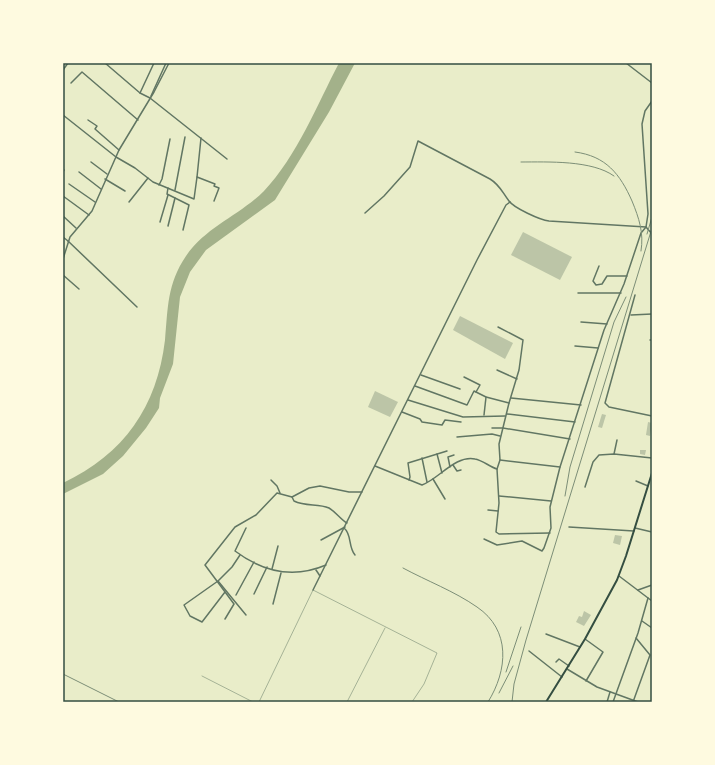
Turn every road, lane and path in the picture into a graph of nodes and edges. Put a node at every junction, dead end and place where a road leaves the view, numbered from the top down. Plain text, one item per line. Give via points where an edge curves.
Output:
1 (68, 63) edge
2 (105, 63) edge
3 (110, 63) edge
4 (154, 63) edge
5 (167, 63) edge
6 (626, 63) edge
7 (109, 66) junction
8 (63, 70) edge
9 (71, 83) dead end
10 (652, 83) edge
11 (140, 93) junction
12 (150, 98) junction
13 (652, 100) edge
14 (63, 115) edge
15 (88, 120) dead end
16 (138, 120) junction
17 (184, 138) dead end
18 (201, 138) junction
19 (170, 139) dead end
20 (119, 150) junction
21 (116, 157) junction
22 (227, 159) dead end
23 (91, 162) dead end
24 (79, 172) dead end
25 (107, 174) junction
26 (196, 177) junction
27 (148, 178) junction
28 (105, 179) junction
29 (69, 184) dead end
30 (159, 185) junction
31 (168, 188) junction
32 (102, 189) junction
33 (175, 190) junction
34 (125, 191) dead end
35 (168, 195) junction
36 (63, 196) edge
37 (175, 198) junction
38 (214, 201) dead end
39 (95, 202) junction
40 (129, 202) dead end
41 (510, 202) junction
42 (364, 213) dead end
43 (63, 216) edge
44 (89, 216) junction
45 (160, 222) dead end
46 (168, 226) dead end
47 (646, 227) junction
48 (76, 228) junction
49 (184, 230) dead end
50 (652, 234) edge
51 (63, 237) edge
52 (68, 242) junction
53 (63, 259) edge
54 (599, 266) dead end
55 (63, 275) edge
56 (627, 276) junction
57 (79, 289) dead end
58 (578, 293) dead end
59 (621, 293) junction
60 (635, 296) dead end
61 (136, 307) dead end
62 (652, 314) edge
63 (631, 315) junction
64 (582, 322) dead end
65 (607, 324) junction
66 (498, 327) dead end
67 (575, 346) dead end
68 (598, 348) junction
69 (497, 370) dead end
70 (421, 375) junction
71 (464, 377) dead end
72 (517, 379) junction
73 (415, 386) junction
74 (460, 389) dead end
75 (476, 392) junction
76 (486, 397) junction
77 (511, 398) junction
78 (408, 400) junction
79 (509, 403) junction
80 (581, 405) junction
81 (402, 412) junction
82 (506, 415) junction
83 (484, 416) junction
84 (652, 416) edge
85 (461, 422) dead end
86 (575, 422) junction
87 (492, 428) dead end
88 (503, 428) junction
89 (500, 436) junction
90 (457, 437) dead end
91 (570, 439) junction
92 (617, 440) dead end
93 (447, 451) dead end
94 (437, 454) junction
95 (614, 454) junction
96 (454, 455) dead end
97 (422, 458) junction
98 (652, 458) edge
99 (500, 460) junction
100 (453, 465) junction
101 (375, 466) junction
102 (450, 467) junction
103 (560, 467) junction
104 (497, 469) junction
105 (461, 470) dead end
106 (652, 473) edge
107 (442, 474) junction
108 (434, 479) junction
109 (271, 480) dead end
110 (409, 480) junction
111 (636, 481) dead end
112 (427, 482) junction
113 (648, 486) junction
114 (585, 487) dead end
115 (362, 492) junction
116 (280, 494) junction
117 (499, 496) junction
118 (292, 497) junction
119 (445, 499) dead end
120 (551, 501) junction
121 (488, 510) dead end
122 (498, 511) junction
123 (346, 524) junction
124 (345, 527) junction
125 (569, 527) dead end
126 (246, 528) dead end
127 (635, 528) junction
128 (634, 531) junction
129 (652, 532) edge
130 (550, 533) junction
131 (484, 539) dead end
132 (321, 540) dead end
133 (278, 546) dead end
134 (240, 555) junction
135 (355, 555) dead end
136 (254, 562) junction
137 (326, 565) junction
138 (267, 567) junction
139 (315, 569) junction
140 (272, 570) junction
141 (281, 573) junction
142 (320, 576) junction
143 (619, 576) junction
144 (218, 581) junction
145 (652, 584) edge
146 (313, 590) junction
147 (638, 590) junction
148 (225, 592) junction
149 (254, 594) dead end
150 (236, 595) dead end
151 (648, 598) junction
152 (652, 601) edge
153 (273, 604) dead end
154 (246, 615) dead end
155 (226, 619) dead end
156 (642, 620) junction
157 (385, 627) junction
158 (652, 628) edge
159 (546, 634) dead end
160 (636, 637) junction
161 (585, 639) junction
162 (580, 647) junction
163 (529, 651) dead end
164 (556, 662) dead end
165 (569, 666) junction
166 (567, 669) junction
167 (202, 676) dead end
168 (562, 677) junction
169 (586, 680) junction
170 (610, 692) junction
171 (615, 695) junction
172 (634, 701) edge
173 (253, 702) edge
174 (258, 702) edge
175 (347, 702) edge
176 (412, 702) edge
177 (546, 702) edge
178 (606, 702) edge
179 (613, 702) edge
180 (638, 702) edge

1 - 8 street
2 - 7 street
3 - 7 street
4 - 11 street
5 - 12 street
6 - 10 street
7 - 11 street
9 - 16 street via 82,72
11 - 12 street
12 - 16 street
12 - 18 street
13 - 47 street via 645,111 642,124 648,214
14 - 21 street
15 - 20 street
16 - 20 street
17 - 33 street
18 - 22 street
18 - 26 street
19 - 30 street
20 - 21 street
21 - 25 street
21 - 27 street
23 - 25 street
24 - 32 street
25 - 28 street
26 - 33 street via 194,199
26 - 38 street via 219,188
27 - 30 street
27 - 40 street
28 - 32 street
28 - 34 street
29 - 39 street
30 - 31 street
31 - 33 street
31 - 35 street
32 - 39 street
35 - 37 street
35 - 45 street
36 - 44 street
37 - 46 street
37 - 49 street via 189,206
39 - 44 street
41 - 42 street via 495,182 418,141 410,167 384,196
41 - 47 street via 544,220
41 - 70 street via 493,230
43 - 48 street
44 - 48 street
47 - 50 street
47 - 56 street via 641,233
48 - 52 street
51 - 52 street
52 - 53 street
52 - 61 street
54 - 56 street via 593,279 596,285 602,284 607,276
55 - 57 street
56 - 59 street
58 - 59 street
59 - 65 street
60 - 63 street
62 - 63 street
63 - 84 street via 606,403 609,407
64 - 65 street
65 - 68 street
66 - 72 street via 523,340
67 - 68 street
68 - 80 street
69 - 72 street
70 - 73 street
70 - 74 street
71 - 75 street via 480,385
72 - 77 street
73 - 75 street via 467,405 473,392
73 - 78 street
75 - 76 street
76 - 79 street
76 - 83 street
77 - 79 street
77 - 80 street
78 - 81 street
78 - 83 street via 463,417
79 - 82 street
80 - 86 street
81 - 85 street via 422,422 442,425 445,420
81 - 101 street
82 - 83 street
82 - 86 street
82 - 88 street
86 - 91 street
87 - 88 street
88 - 89 street
88 - 91 street
89 - 90 street via 492,434
89 - 99 street
91 - 103 street
92 - 95 street
93 - 94 street
94 - 97 street
94 - 107 street
95 - 98 street
95 - 114 street via 601,454 596,457
96 - 102 street via 448,457
97 - 110 street via 408,463
97 - 112 street
99 - 103 street
99 - 104 street
100 - 102 street
100 - 104 street via 474,458
100 - 105 street via 457,472
101 - 110 street
101 - 115 street
102 - 107 street
103 - 120 street
104 - 117 street
106 - 113 main road
107 - 108 street
108 - 112 street
108 - 119 street
109 - 116 street
110 - 112 street via 422,485
111 - 113 street
113 - 127 main road
115 - 118 street via 314,486
115 - 123 street
116 - 118 street
116 - 144 street via 274,494 256,515 235,527 205,565
117 - 120 street
117 - 122 street
118 - 123 street via 294,501 305,506 322,506 330,509
120 - 130 street
121 - 122 street
122 - 130 street via 498,533
123 - 124 street
124 - 132 street
124 - 135 street via 350,549
124 - 137 street
125 - 128 street
126 - 134 street via 235,549
127 - 128 main road
127 - 129 street
128 - 143 main road
130 - 131 street via 542,551 522,541 497,545
133 - 140 street
134 - 136 street
134 - 144 street via 232,568
136 - 138 street
136 - 150 street
137 - 139 street
137 - 142 street
138 - 140 street
138 - 149 street
139 - 141 street
139 - 142 street
140 - 141 street
141 - 153 street
142 - 146 street
143 - 147 street
143 - 161 main road
144 - 148 street
144 - 148 street via 185,603 187,612 202,622
144 - 154 street
145 - 147 street
146 - 157 lane
146 - 174 lane
147 - 151 street
148 - 155 street via 234,604
151 - 152 street
151 - 156 street
156 - 158 street
156 - 160 street
157 - 175 lane
157 - 176 lane via 437,653 424,684
159 - 162 street
160 - 171 street
160 - 172 street via 650,655
161 - 162 main road
161 - 169 street via 603,652
162 - 165 main road
163 - 168 street
164 - 165 street via 559,659
165 - 166 main road
166 - 168 main road
166 - 169 street
167 - 173 lane
168 - 177 main road
169 - 170 street
170 - 171 street
170 - 178 street
171 - 172 street
171 - 179 street
172 - 180 street

